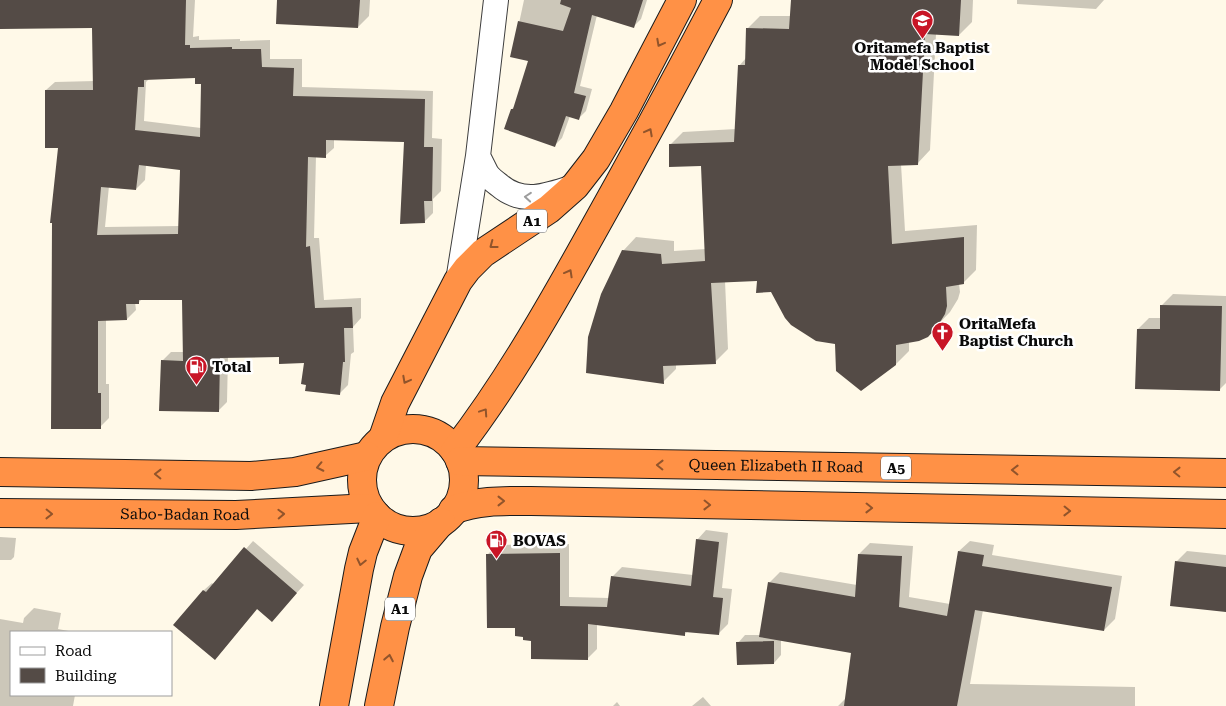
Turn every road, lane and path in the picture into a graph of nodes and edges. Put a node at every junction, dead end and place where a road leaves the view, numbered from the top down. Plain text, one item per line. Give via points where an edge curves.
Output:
1 (496, 0) edge
2 (682, 0) edge
3 (718, 0) edge
4 (478, 156) junction
5 (575, 186) junction
6 (458, 281) junction
7 (375, 447) junction
8 (458, 456) junction
9 (0, 472) edge
10 (1226, 473) edge
11 (373, 512) junction
12 (0, 513) edge
13 (1226, 514) edge
14 (447, 516) junction
15 (334, 706) edge
16 (379, 706) edge

1 - 4 street
2 -> 5 highway, A1 via 610,135
8 -> 3 highway via 542,321 646,137
5 -> 4 street via 533,199 516,196 488,176
4 - 6 street
5 -> 6 highway, A1 via 549,209 483,253
6 -> 7 highway, A1
7 - 8 highway via 393,433 416,429 438,436
7 -> 9 highway via 295,472 251,476
7 - 11 highway via 362,469 364,496
10 -> 8 highway, Queen Elizabeth II Road / A5 via 566,463
8 - 14 highway via 464,474 463,486 460,499
12 -> 11 highway, Sabo-Badan Road via 236,515
11 - 14 highway via 391,526 408,530 425,529
11 -> 15 highway
14 -> 13 highway via 469,504 486,501
16 -> 14 highway, A1 via 408,576 418,549

